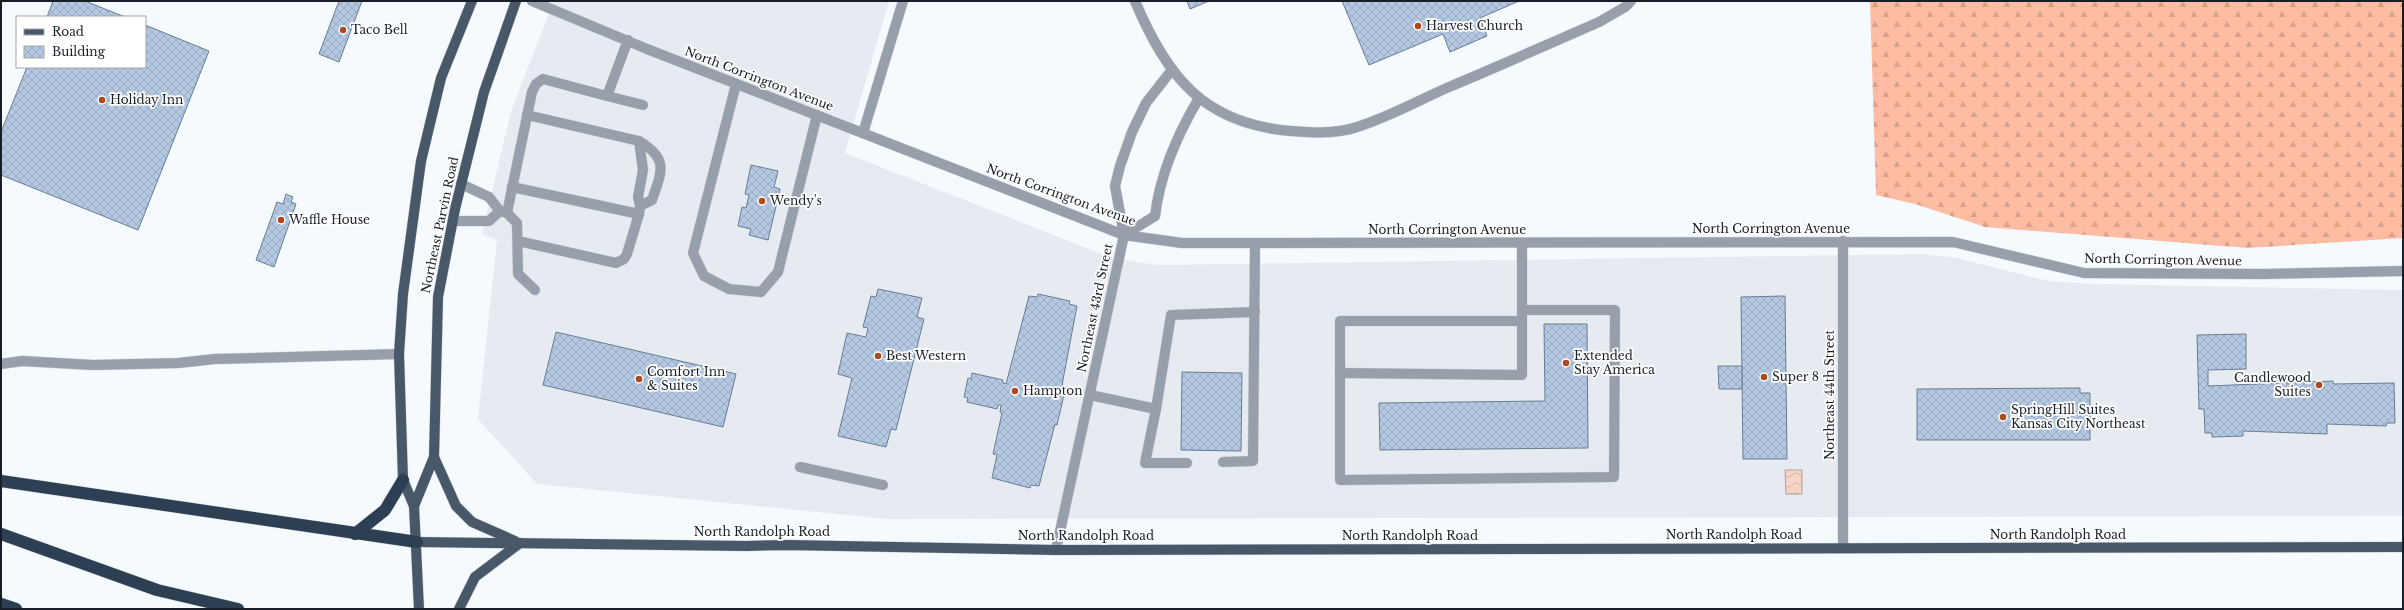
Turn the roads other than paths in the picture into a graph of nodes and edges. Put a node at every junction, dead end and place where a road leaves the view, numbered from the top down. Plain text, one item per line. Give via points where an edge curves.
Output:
1 (472, 1) edge
2 (516, 1) edge
3 (532, 1) edge
4 (903, 1) edge
5 (1135, 1) edge
6 (1631, 1) edge
7 (628, 40) junction
8 (1171, 71) junction
9 (736, 84) junction
10 (607, 96) junction
11 (1199, 98) junction
12 (643, 105) dead end
13 (527, 115) junction
14 (817, 115) junction
15 (863, 133) junction
16 (639, 142) junction
17 (461, 184) junction
18 (512, 187) junction
19 (640, 210) junction
20 (504, 212) junction
21 (453, 221) junction
22 (1124, 235) junction
23 (518, 241) junction
24 (1843, 242) junction
25 (1255, 243) junction
26 (1522, 243) junction
27 (2403, 271) edge
28 (535, 290) dead end
29 (1522, 310) junction
30 (1255, 312) junction
31 (1522, 321) junction
32 (399, 354) junction
33 (1, 364) edge
34 (1340, 373) junction
35 (1090, 395) junction
36 (1156, 409) junction
37 (434, 456) junction
38 (1222, 462) dead end
39 (1187, 463) dead end
40 (800, 467) dead end
41 (403, 480) junction
42 (1, 481) edge
43 (883, 485) dead end
44 (414, 506) junction
45 (1, 534) edge
46 (355, 534) junction
47 (416, 542) junction
48 (520, 543) junction
49 (2403, 547) edge
50 (1843, 548) junction
51 (1056, 550) junction
52 (1, 604) edge
53 (16, 609) edge
54 (238, 609) edge
55 (419, 609) edge
56 (459, 609) edge

1 - 32 main road, Northeast Parvin Road via 441,78 421,161 403,294
2 - 17 main road, Northeast Parvin Road via 484,92
3 - 7 street, North Corrington Avenue
4 - 15 street
5 - 8 street via 1152,40
6 - 11 street via 1599,22 1356,128 1311,132 1267,129 1227,116
7 - 9 street, North Corrington Avenue
7 - 10 street
8 - 11 street
8 - 22 street via 1146,103 1120,166 1115,186
9 - 14 street, North Corrington Avenue
9 - 14 street via 693,253 704,276 729,289 761,292 778,272
10 - 12 street
10 - 13 street via 543,79 536,84 532,92
11 - 22 street via 1170,155 1158,192 1155,216
13 - 16 street
13 - 18 street
14 - 15 street, North Corrington Avenue
15 - 22 street, North Corrington Avenue
16 - 19 street via 643,170 638,197
16 - 19 street via 655,150 660,160 660,171 652,200
17 - 20 street via 489,197
17 - 21 main road, Northeast Parvin Road
18 - 19 street
18 - 20 street
19 - 23 street via 627,254 616,263
20 - 21 street via 488,221
20 - 23 street via 517,223
21 - 37 main road, Northeast Parvin Road via 438,297
22 - 25 street, North Corrington Avenue via 1182,243
22 - 35 street, Northeast 43rd Street
23 - 28 street via 518,274
24 - 26 street, North Corrington Avenue
24 - 27 street, North Corrington Avenue via 1953,242 2084,273 2263,274
24 - 50 street, Northeast 44th Street
25 - 26 street, North Corrington Avenue
25 - 30 street
26 - 29 street
29 - 31 street
29 - 34 street via 1615,310 1614,477 1340,480
30 - 36 street via 1171,315
30 - 38 street via 1253,461
31 - 34 street via 1340,321
31 - 34 street via 1522,375
32 - 33 street via 215,358 178,363 93,365 22,360
32 - 41 main road, Northeast Parvin Road
35 - 36 street
35 - 51 street, Northeast 43rd Street
36 - 39 street via 1145,463
37 - 44 main road, Northeast Parvin Road
37 - 48 main road via 456,506 466,517
40 - 43 street
41 - 44 main road, Northeast Parvin Road
41 - 46 highway via 385,510
42 - 46 highway
44 - 47 main road, Northeast Parvin Road
45 - 54 highway via 157,590
46 - 47 highway
47 - 48 main road, North Randolph Road
47 - 55 main road, Northeast Parvin Road
48 - 51 main road, North Randolph Road
48 - 56 main road via 475,577
49 - 50 main road, North Randolph Road
50 - 51 main road, North Randolph Road
52 - 53 highway

